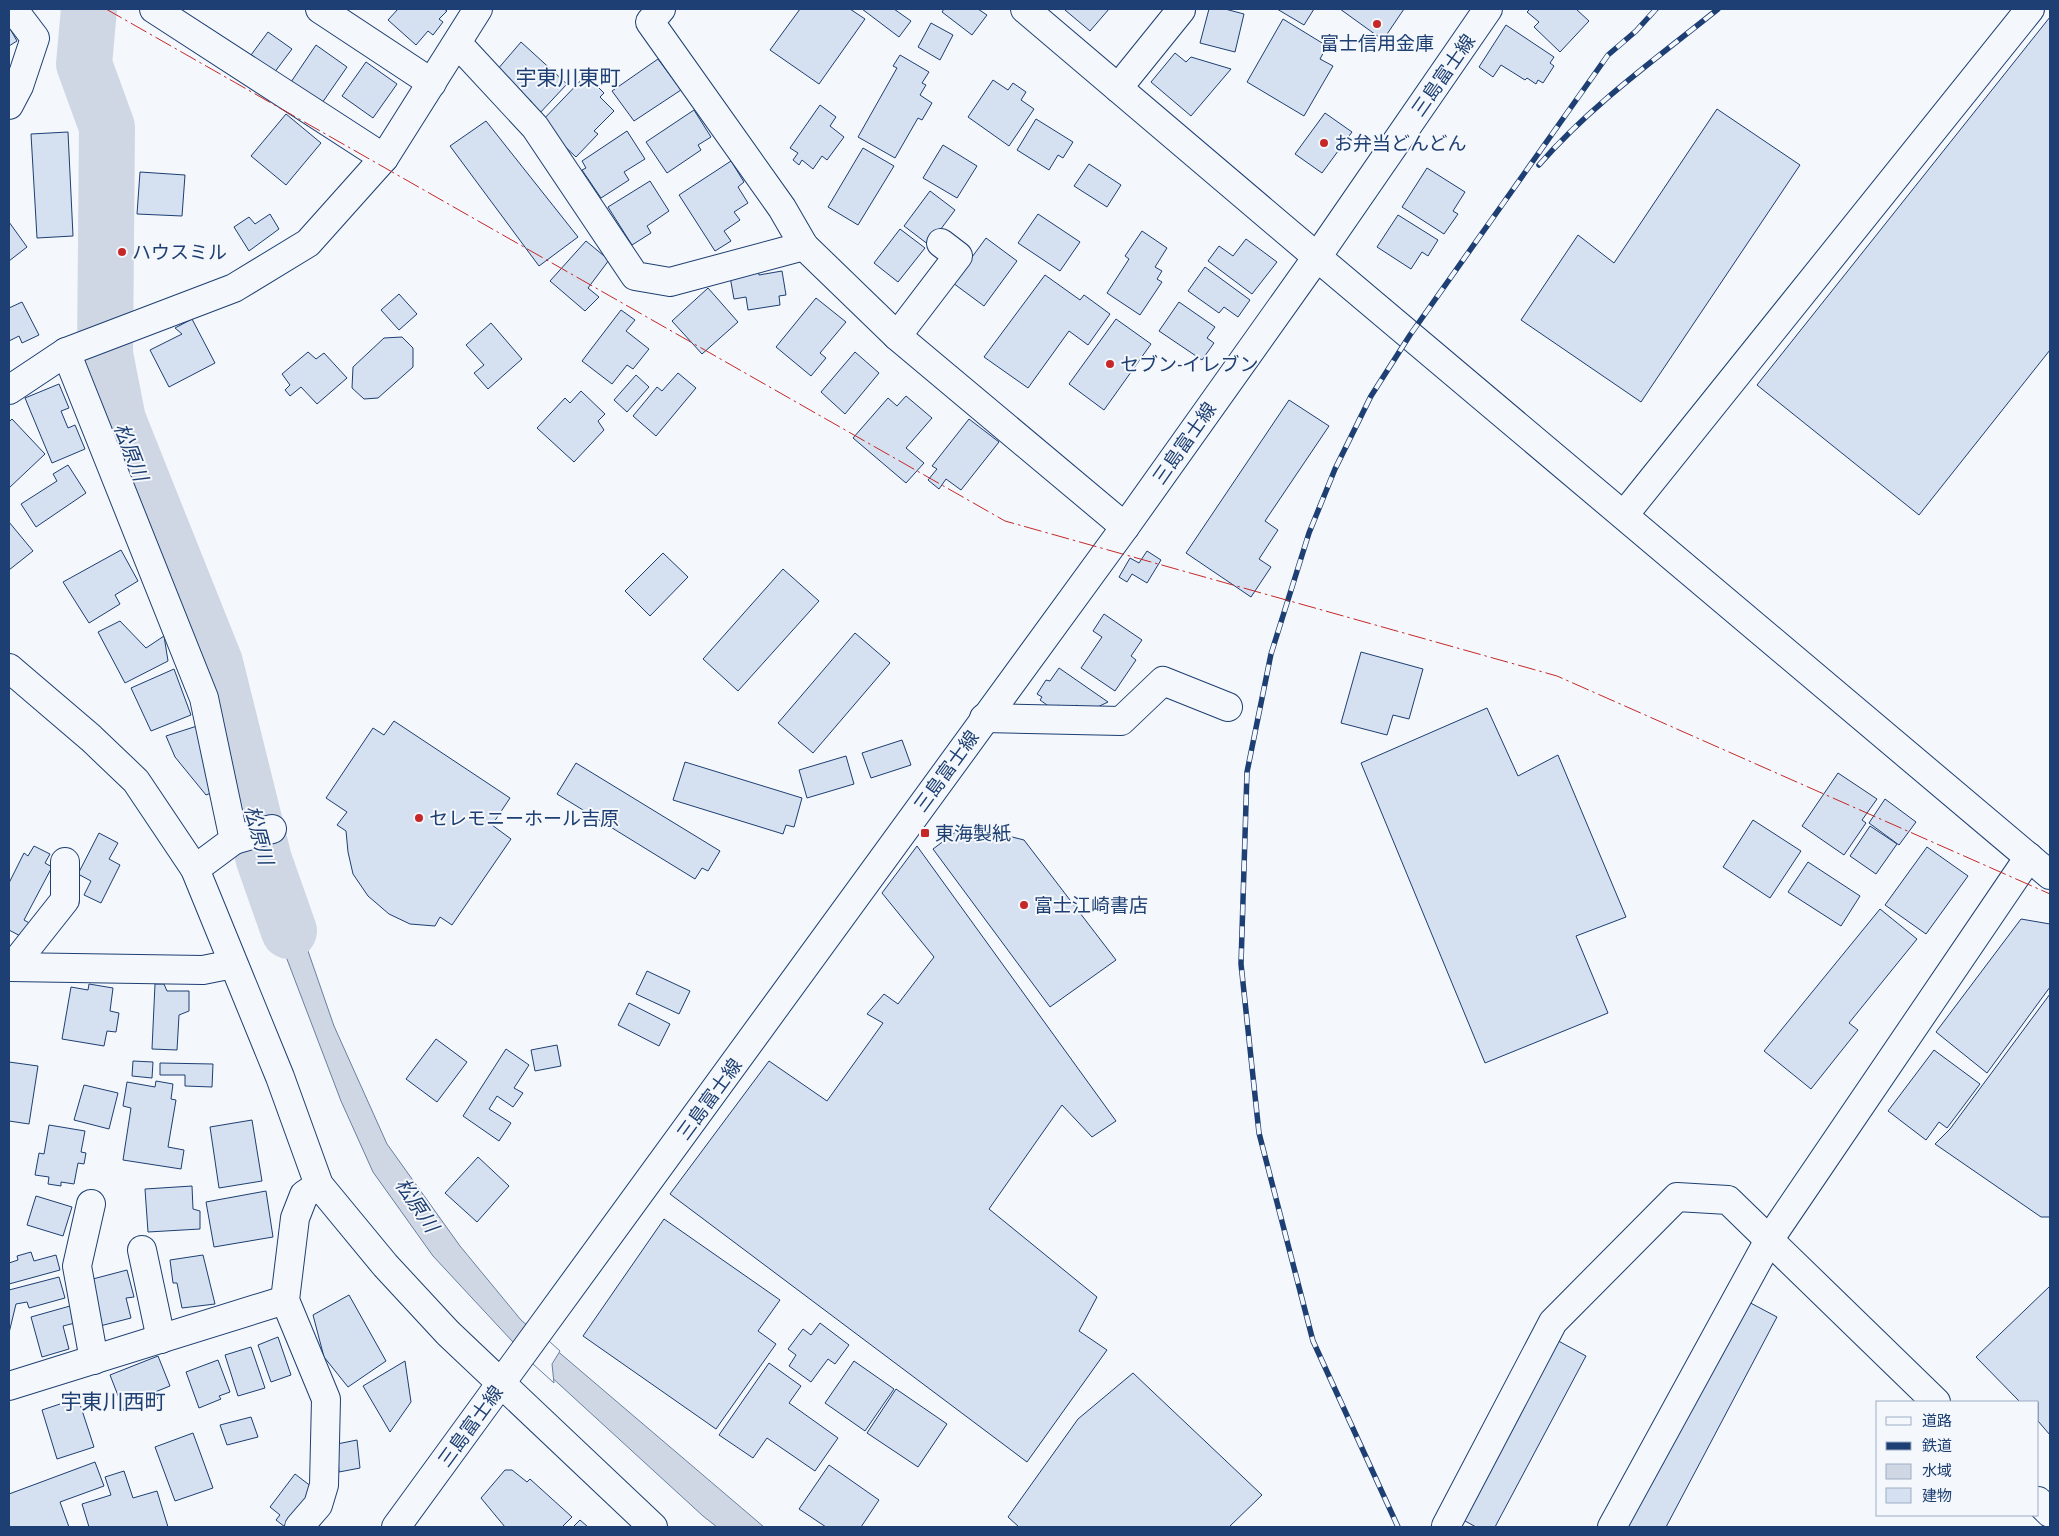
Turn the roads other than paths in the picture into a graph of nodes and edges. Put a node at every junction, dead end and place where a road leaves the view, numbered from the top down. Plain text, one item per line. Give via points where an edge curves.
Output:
1 (14, 9) edge
2 (154, 9) edge
3 (320, 9) edge
4 (478, 9) edge
5 (661, 9) edge
6 (1025, 9) edge
7 (1488, 9) edge
8 (2030, 9) edge
9 (1182, 10) edge
10 (458, 44) junction
11 (432, 83) junction
12 (1118, 88) junction
13 (9, 105) edge
14 (384, 158) junction
15 (941, 243) dead end
16 (804, 246) junction
17 (1316, 258) junction
18 (897, 336) junction
19 (72, 350) junction
20 (9, 390) edge
21 (1624, 515) junction
22 (1125, 527) junction
23 (9, 668) edge
24 (1228, 707) dead end
25 (984, 718) junction
26 (272, 829) dead end
27 (234, 840) junction
28 (2029, 857) junction
29 (65, 862) dead end
30 (195, 869) junction
31 (2050, 875) edge
32 (233, 964) junction
33 (10, 967) edge
34 (320, 1186) junction
35 (91, 1204) dead end
36 (1769, 1240) junction
37 (142, 1250) dead end
38 (285, 1300) junction
39 (161, 1339) junction
40 (94, 1360) junction
41 (501, 1385) junction
42 (9, 1386) edge
43 (1935, 1401) edge
44 (2039, 1502) edge
45 (2050, 1514) edge
46 (1446, 1526) dead end
47 (299, 1527) edge
48 (396, 1527) edge
49 (653, 1527) edge
50 (1612, 1527) edge

1 - 13 street via 34,38 19,86
2 - 14 street
3 - 11 street
4 - 10 street
5 - 16 street via 650,22 782,208
6 - 12 street
7 - 17 street, 三島富士線
8 - 21 street
9 - 12 street
10 - 11 street
10 - 16 street via 535,127 635,276 670,282
11 - 14 street
12 - 17 street
14 - 19 street via 308,243 234,288
15 - 18 street via 958,256
16 - 18 street
17 - 21 street
17 - 22 street, 三島富士線
18 - 22 street
19 - 20 street
19 - 27 street via 204,698
21 - 28 street
22 - 25 street, 三島富士線
23 - 30 street via 136,781
24 - 25 street via 1163,681 1121,721
25 - 41 street, 三島富士線
26 - 27 street
27 - 30 street
28 - 31 street
28 - 36 street
29 - 33 street via 66,900
30 - 32 street
32 - 33 street via 204,970
32 - 34 street via 280,1077
34 - 38 street via 304,1196 295,1218
34 - 41 street via 385,1266
35 - 40 street via 77,1266
36 - 43 street
36 - 46 street via 1728,1200 1677,1197 1553,1322
36 - 50 street
37 - 39 street
38 - 39 street
38 - 47 street via 326,1399 324,1485 318,1506
39 - 40 street
40 - 42 street
41 - 48 street, 三島富士線
41 - 49 street
44 - 45 street

